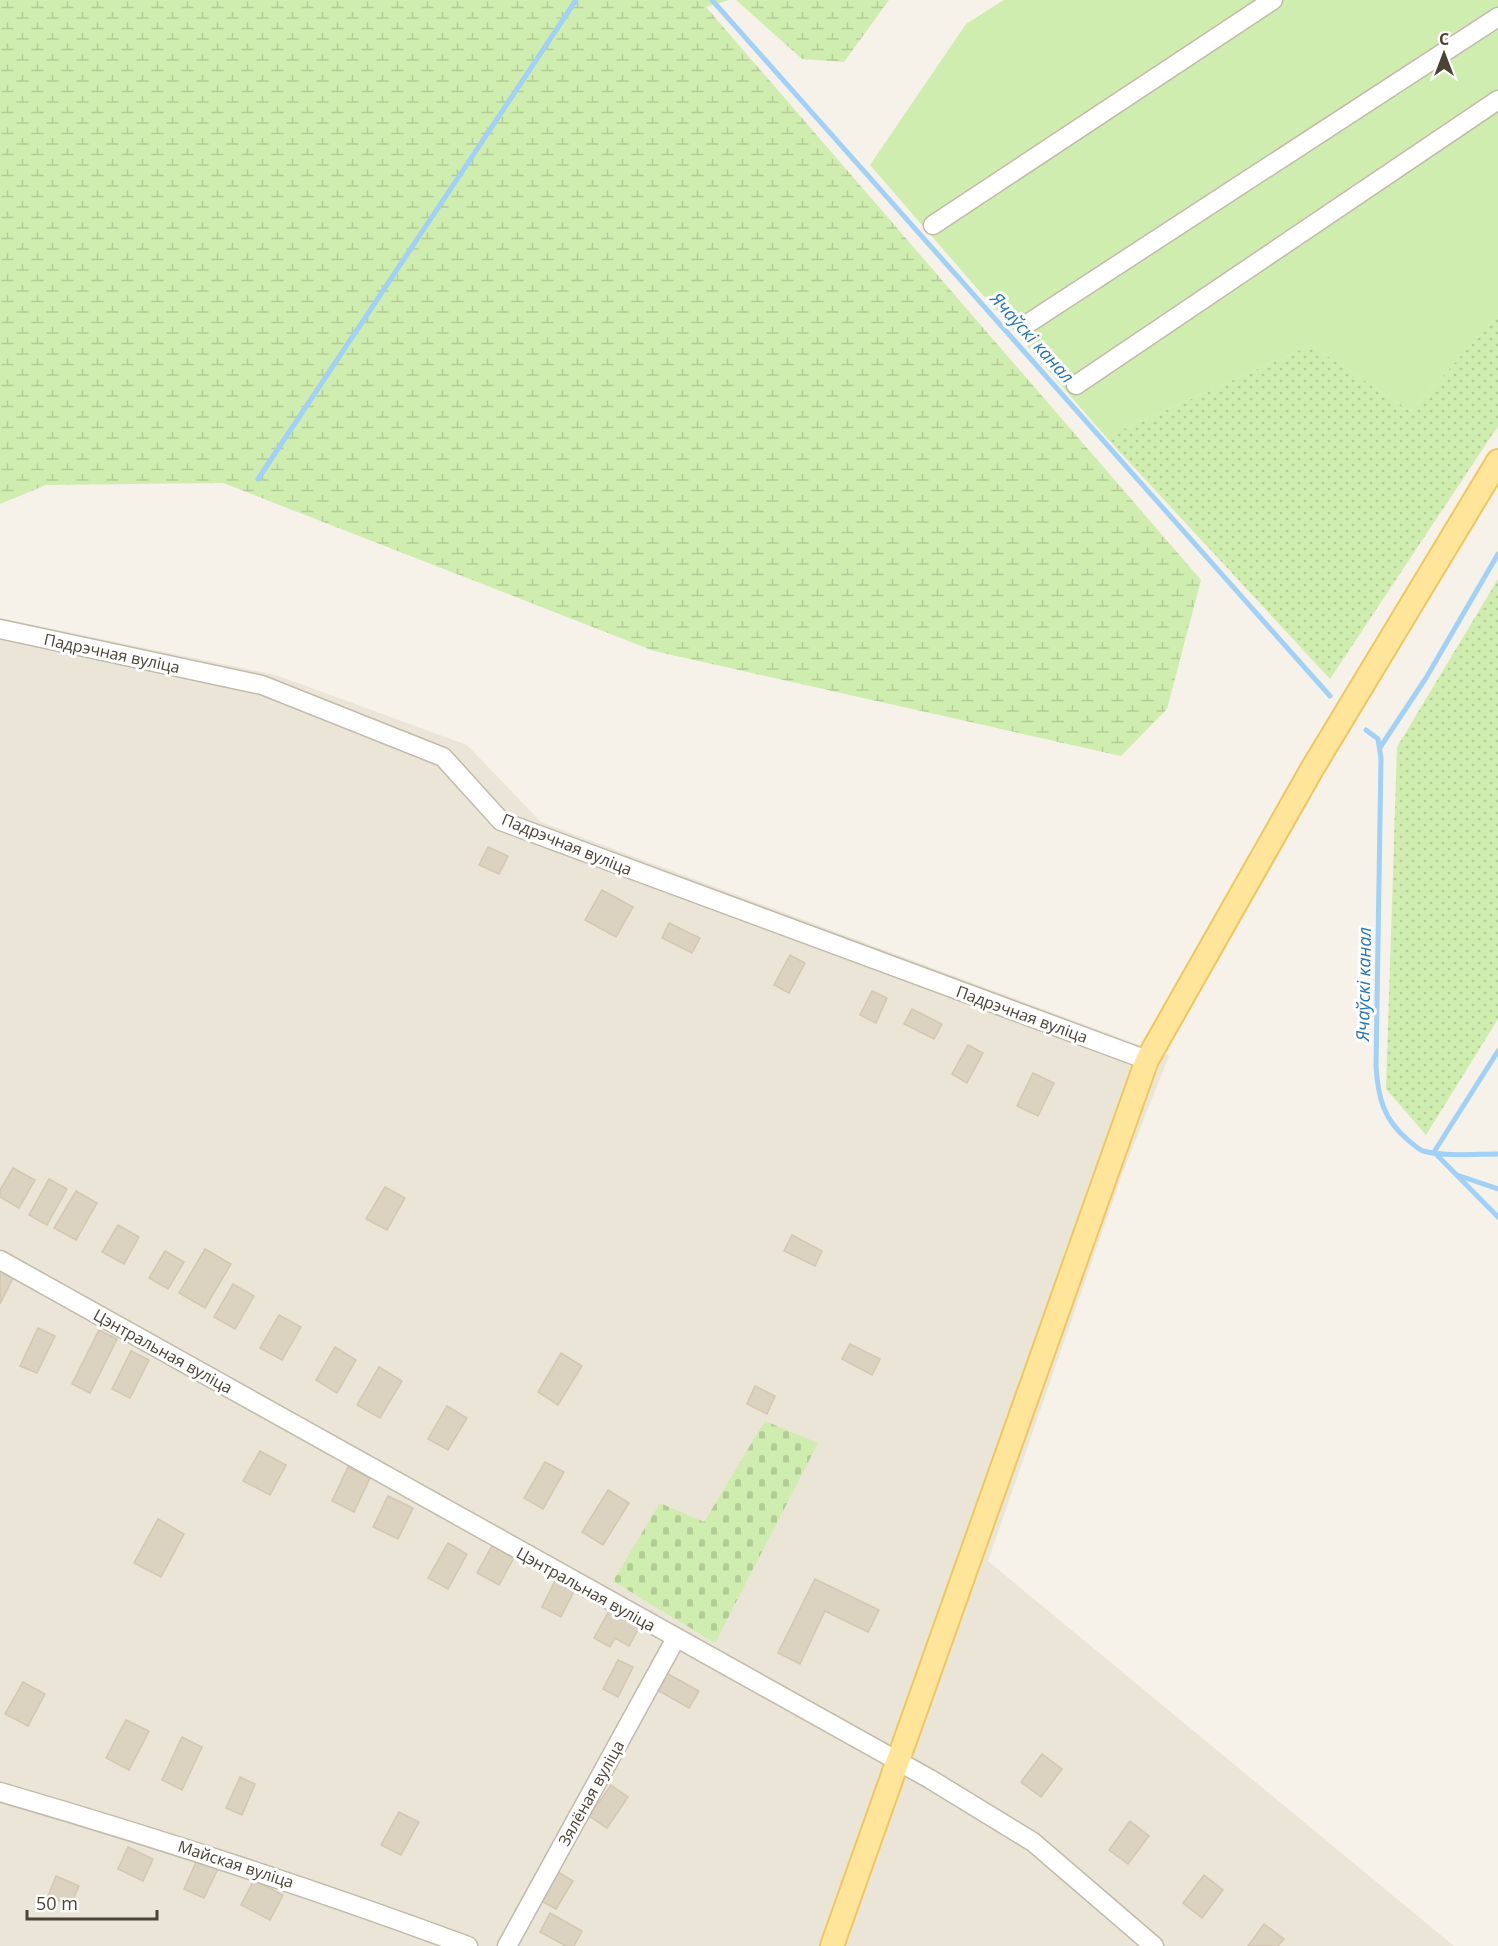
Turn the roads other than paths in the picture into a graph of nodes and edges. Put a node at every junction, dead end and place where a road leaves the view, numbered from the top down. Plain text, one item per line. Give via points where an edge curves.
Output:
1 (1273, 0) edge
2 (1498, 17) edge
3 (1498, 100) edge
4 (933, 225) dead end
5 (1024, 326) dead end
6 (1076, 385) dead end
7 (1498, 461) edge
8 (0, 629) edge
9 (1147, 1060) junction
10 (0, 1260) edge
11 (675, 1640) junction
12 (897, 1762) junction
13 (0, 1792) edge
14 (468, 1946) edge
15 (507, 1946) edge
16 (832, 1946) edge
17 (1154, 1946) edge

1 - 4 street
2 - 5 street
3 - 6 street
7 - 9 main road via 1312,769
8 - 9 street, Падрэчная вуліца via 262,685 443,757 501,821
9 - 12 main road
10 - 11 street, Цэнтральная вуліца
11 - 12 street, Цэнтральная вуліца
11 - 15 street, Зялёная вуліца
12 - 16 main road
12 - 17 street, Цэнтральная вуліца via 1033,1842
13 - 14 street, Майская вуліца via 157,1838

